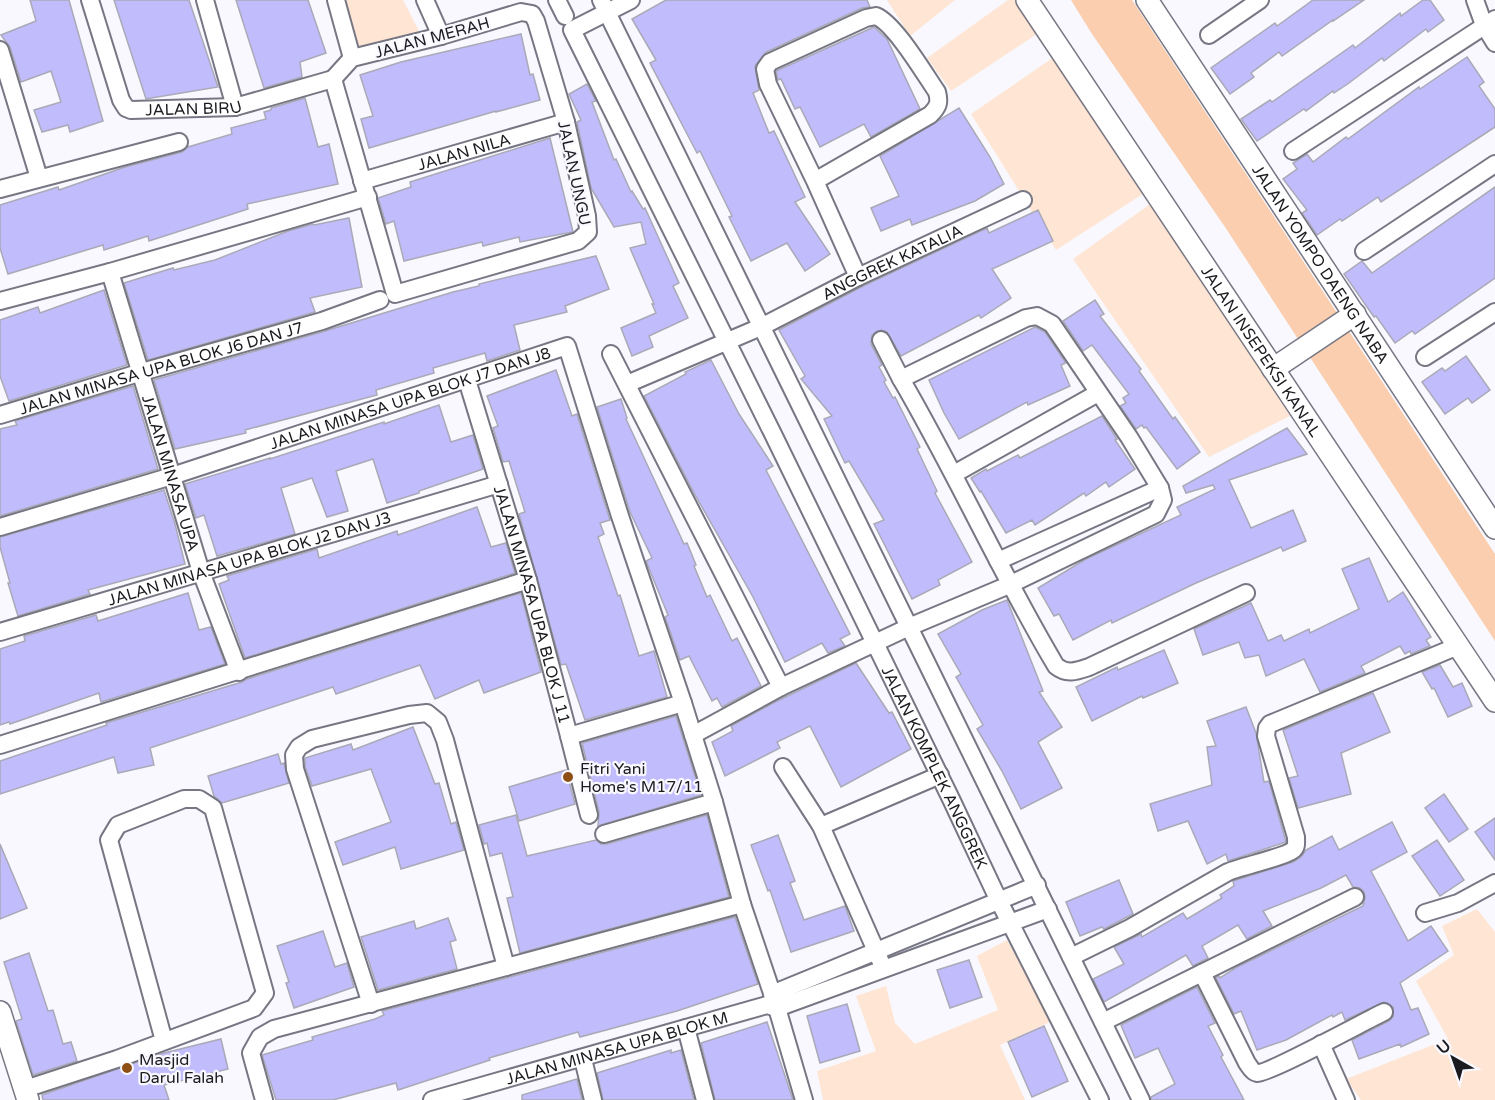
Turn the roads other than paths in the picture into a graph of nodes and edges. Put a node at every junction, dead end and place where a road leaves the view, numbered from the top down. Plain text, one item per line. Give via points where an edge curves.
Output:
1 (90, 0) edge
2 (205, 0) edge
3 (336, 0) edge
4 (425, 0) edge
5 (557, 0) edge
6 (631, 0) edge
7 (1027, 0) edge
8 (1147, 0) edge
9 (1260, 0) edge
10 (1475, 0) edge
11 (604, 6) edge
12 (536, 21) joint
13 (1490, 22) edge
14 (569, 23) junction
15 (1209, 35) dead end
16 (441, 36) junction
17 (1495, 43) edge
18 (0, 50) edge
19 (352, 58) junction
20 (333, 79) junction
21 (235, 107) junction
22 (566, 122) junction
23 (179, 142) dead end
24 (1293, 151) dead end
25 (1495, 164) edge
26 (39, 178) junction
27 (363, 181) junction
28 (815, 181) junction
29 (0, 189) edge
30 (368, 197) junction
31 (1023, 200) dead end
32 (1364, 250) dead end
33 (110, 272) junction
34 (858, 277) junction
35 (388, 297) junction
36 (0, 301) edge
37 (1495, 312) edge
38 (1355, 314) junction
39 (322, 321) joint
40 (764, 326) junction
41 (881, 340) dead end
42 (727, 341) junction
43 (611, 354) dead end
44 (1425, 357) dead end
45 (1274, 369) junction
46 (142, 372) junction
47 (902, 379) junction
48 (467, 380) junction
49 (627, 384) junction
50 (1098, 393) junction
51 (0, 415) edge
52 (954, 474) junction
53 (172, 476) junction
54 (499, 484) junction
55 (1160, 488) junction
56 (0, 527) edge
57 (1495, 528) edge
58 (998, 561) junction
59 (201, 572) junction
60 (528, 580) junction
61 (1009, 585) junction
62 (1246, 593) dead end
63 (909, 627) junction
64 (0, 632) edge
65 (875, 643) junction
66 (1458, 646) junction
67 (239, 672) junction
68 (782, 687) junction
69 (1495, 701) edge
70 (683, 703) junction
71 (693, 735) junction
72 (569, 736) junction
73 (0, 745) edge
74 (783, 767) dead end
75 (940, 775) junction
76 (714, 802) junction
77 (589, 815) dead end
78 (821, 826) junction
79 (604, 834) dead end
80 (1495, 883) edge
81 (1037, 885) junction
82 (1355, 897) dead end
83 (999, 902) junction
84 (742, 904) junction
85 (1048, 909) junction
86 (1425, 913) dead end
87 (1010, 923) junction
88 (877, 951) junction
89 (1071, 957) junction
90 (506, 967) junction
91 (884, 969) junction
92 (1202, 973) junction
93 (772, 1003) junction
94 (371, 1004) junction
95 (0, 1012) edge
96 (1384, 1012) dead end
97 (1103, 1022) junction
98 (686, 1028) junction
99 (164, 1041) junction
100 (1321, 1044) junction
101 (583, 1059) junction
102 (26, 1094) edge
103 (484, 1094) edge
104 (264, 1100) edge
105 (432, 1100) edge
106 (593, 1100) edge
107 (705, 1100) edge
108 (804, 1100) edge
109 (1100, 1100) edge
110 (1141, 1100) edge
111 (1346, 1100) edge

1 - 21 street, JALAN BIRU via 126,108 139,111
2 - 21 street
3 - 19 street
4 - 16 street
5 - 14 street, JALAN KOMPLEK ANGGREK
6 - 11 street
7 - 45 street, JALAN INSEPEKSI KANAL
8 - 38 street, JALAN YOMPO DAENG NABA
9 - 15 street
10 - 13 street
11 - 14 street
11 - 40 street
12 - 16 street, JALAN MERAH via 532,14 521,12
12 - 22 street, JALAN UNGU
13 - 17 street
13 - 24 street
14 - 42 street, JALAN KOMPLEK ANGGREK
16 - 19 street, JALAN MERAH
18 - 26 street
19 - 20 street, JALAN MERAH
20 - 21 street, JALAN BIRU
20 - 27 street
22 - 27 street, JALAN NILA
22 - 35 street, JALAN UNGU via 589,226 585,237
23 - 26 street
25 - 32 street
26 - 29 street
27 - 30 street
28 - 28 street via 937,108 937,92 886,22 876,16 770,62 765,69 768,84
28 - 34 street
30 - 33 street
30 - 35 street
31 - 34 street, ANGGREK KATALIA
33 - 36 street
33 - 46 street, JALAN MINASA UPA
34 - 40 street, ANGGREK KATALIA
35 - 39 street, JALAN UNGU
37 - 44 street
38 - 45 street
38 - 57 street, JALAN YOMPO DAENG NABA
39 - 46 street, JALAN MINASA UPA BLOK J6 DAN J7
40 - 42 street, ANGGREK KATALIA
40 - 63 street
41 - 47 street
42 - 49 street, ANGGREK KATALIA
42 - 65 street, JALAN KOMPLEK ANGGREK
43 - 49 street
45 - 66 street, JALAN INSEPEKSI KANAL
46 - 51 street, JALAN MINASA UPA BLOK J6 DAN J7
46 - 53 street, JALAN MINASA UPA
47 - 50 street via 1016,322 1037,316 1052,324
47 - 52 street
48 - 53 street, JALAN MINASA UPA BLOK J7 DAN J8
48 - 54 street, JALAN MINASA UPA BLOK J 11
48 - 70 street, JALAN MINASA UPA BLOK J7 DAN J8 via 567,346
49 - 68 street
50 - 52 street
50 - 55 street
52 - 58 street
53 - 56 street, JALAN MINASA UPA BLOK J7 DAN J8
53 - 59 street, JALAN MINASA UPA
54 - 59 street, JALAN MINASA UPA BLOK J2 DAN J3
54 - 60 street, JALAN MINASA UPA BLOK J 11
55 - 58 street
55 - 61 street via 1160,508 1147,520
58 - 61 street
59 - 64 street, JALAN MINASA UPA BLOK J2 DAN J3
59 - 67 street, JALAN MINASA UPA
60 - 67 street
60 - 72 street, JALAN MINASA UPA BLOK J 11
61 - 62 street via 1056,666 1073,672
61 - 63 street
63 - 65 street
63 - 81 street
65 - 68 street
65 - 75 street, JALAN KOMPLEK ANGGREK
66 - 69 street, JALAN INSEPEKSI KANAL
66 - 89 street via 1270,724 1266,736 1296,837 1294,850 1228,872
67 - 73 street
68 - 71 street
70 - 71 street
70 - 72 street, JALAN MINASA UPA BLOK J 11
71 - 76 street
72 - 77 street
74 - 78 street
75 - 78 street
75 - 83 street, JALAN KOMPLEK ANGGREK
76 - 79 street
76 - 84 street
78 - 88 street
80 - 86 street via 1458,903
81 - 83 street
81 - 85 street
82 - 92 street
83 - 87 street, JALAN KOMPLEK ANGGREK
83 - 88 street
84 - 90 street
84 - 93 street
85 - 87 street
85 - 89 street
87 - 91 street
87 - 109 street, JALAN KOMPLEK ANGGREK
88 - 91 street
88 - 93 street
89 - 97 street
90 - 94 street
90 - 94 street via 438,722 427,713 409,715 312,739 294,755 296,769
91 - 93 street
92 - 97 street
92 - 100 street via 1253,1071 1269,1070
93 - 98 street, JALAN MINASA UPA BLOK M
93 - 108 street
94 - 104 street via 274,1029 260,1038 251,1053
95 - 102 street
96 - 100 street
97 - 110 street
98 - 101 street, JALAN MINASA UPA BLOK M
98 - 107 street
99 - 99 street via 254,1008 265,993 213,808 199,799 184,799 118,825 109,840
99 - 102 street
100 - 111 street
101 - 103 street, JALAN MINASA UPA BLOK M
101 - 106 street
103 - 105 street, JALAN MINASA UPA BLOK M

